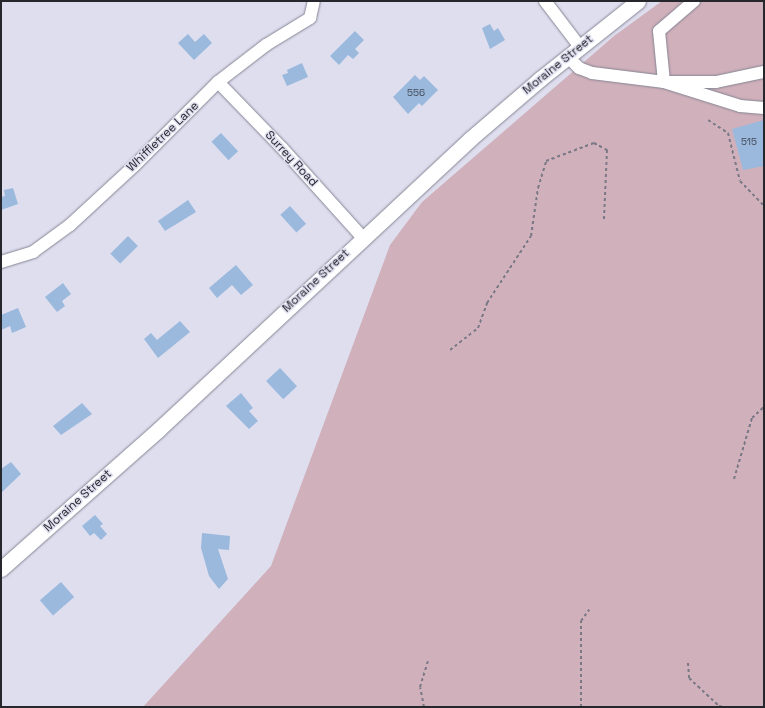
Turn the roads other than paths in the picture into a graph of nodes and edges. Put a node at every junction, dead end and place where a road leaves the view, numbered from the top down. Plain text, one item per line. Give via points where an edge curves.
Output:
1 (314, 1) edge
2 (545, 1) edge
3 (638, 1) edge
4 (694, 1) edge
5 (580, 47) junction
6 (568, 57) junction
7 (764, 72) edge
8 (218, 82) junction
9 (664, 82) junction
10 (764, 108) edge
11 (363, 238) junction
12 (1, 262) edge
13 (1, 569) edge

1 - 8 street, Whiffletree Lane via 310,18 266,45
2 - 5 street
3 - 5 main road, Moraine Street
4 - 9 street via 660,31
5 - 6 main road, Moraine Street
6 - 9 street via 579,68 592,73
6 - 11 main road, Moraine Street via 470,139
7 - 9 street via 716,82
8 - 11 street, Surrey Road
8 - 12 street, Whiffletree Lane via 151,150 70,225 37,250
9 - 10 street via 740,106
11 - 13 main road, Moraine Street via 163,425

